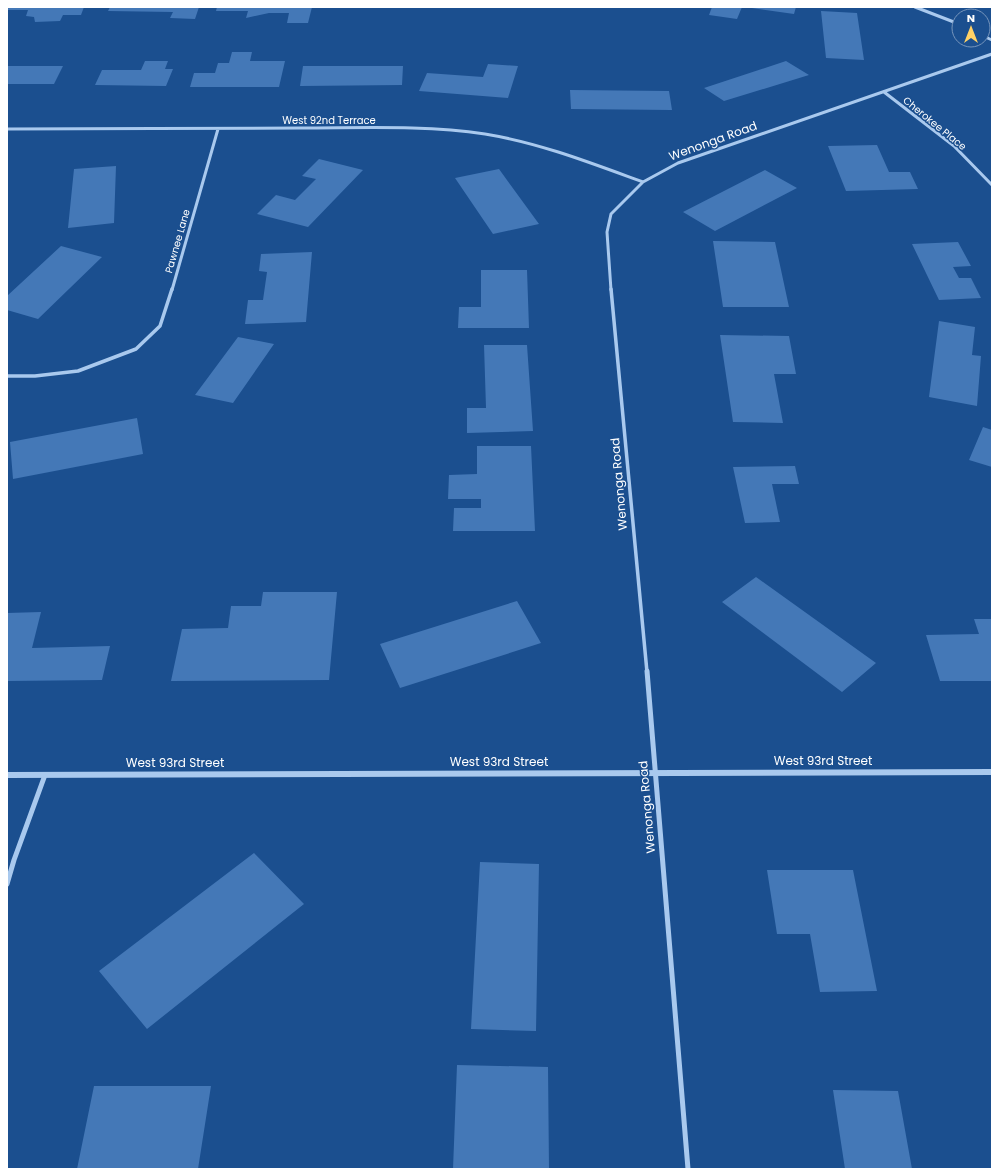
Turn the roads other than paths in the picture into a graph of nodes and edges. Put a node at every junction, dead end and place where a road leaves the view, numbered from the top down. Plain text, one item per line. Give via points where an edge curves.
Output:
1 (915, 7) edge
2 (951, 21) edge
3 (992, 54) edge
4 (884, 92) junction
5 (7, 129) edge
6 (218, 129) junction
7 (643, 182) junction
8 (992, 185) edge
9 (7, 376) edge
10 (992, 772) edge
11 (654, 773) junction
12 (7, 775) edge
13 (45, 775) junction
14 (7, 884) edge
15 (688, 1169) edge

1 - 2 street
3 - 4 street, Wenonga Road
4 - 7 street, Wenonga Road via 678,163
4 - 8 street, Cherokee Place via 954,146
5 - 6 street, West 92nd Terrace
6 - 7 street, West 92nd Terrace via 403,128 486,134 533,143
6 - 9 street, Pawnee Lane via 160,326 136,349 78,371
7 - 11 street, Wenonga Road via 611,214 607,232
10 - 11 street, West 93rd Street
11 - 13 street, West 93rd Street
11 - 15 street, Wenonga Road
12 - 13 street, West 93rd Street
13 - 14 street

